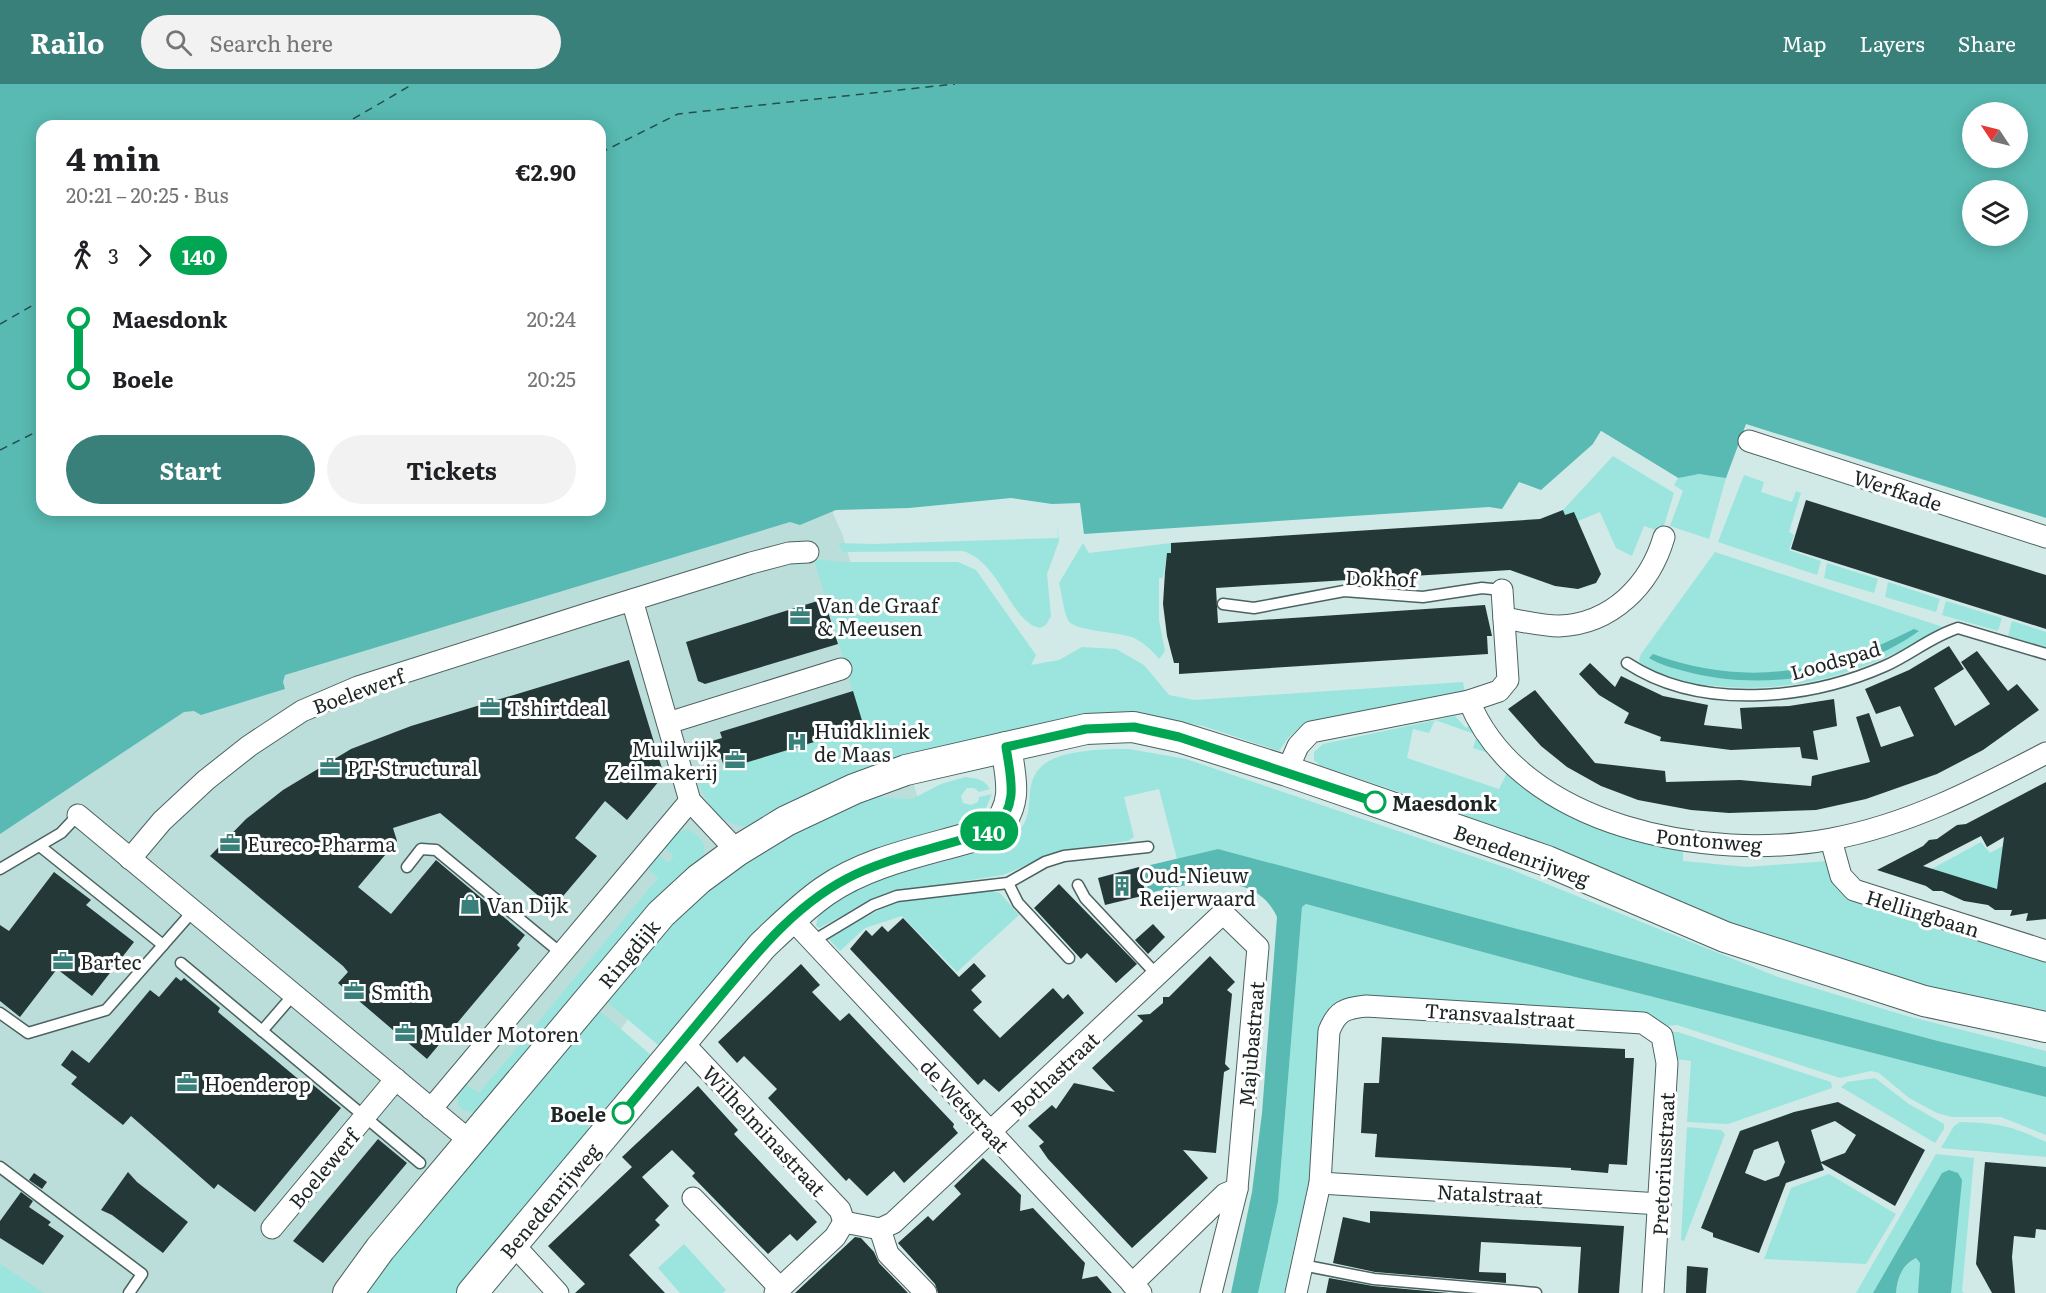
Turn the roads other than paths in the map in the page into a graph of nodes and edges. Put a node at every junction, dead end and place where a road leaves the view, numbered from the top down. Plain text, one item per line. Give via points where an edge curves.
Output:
1 (1749, 441) dead end
2 (1664, 537) dead end
3 (2046, 537) edge
4 (808, 552) dead end
5 (1502, 590) joint
6 (632, 600) junction
7 (1223, 604) dead end
8 (1504, 618) junction
9 (2046, 654) edge
10 (1627, 663) dead end
11 (841, 669) dead end
12 (1469, 701) junction
13 (668, 723) junction
14 (1006, 747) junction
15 (2046, 753) edge
16 (1287, 771) junction
17 (690, 801) junction
18 (78, 815) joint
19 (1831, 840) junction
20 (40, 847) junction
21 (1148, 847) dead end
22 (737, 851) junction
23 (130, 859) junction
24 (406, 867) dead end
25 (0, 869) edge
26 (1008, 883) junction
27 (1078, 885) dead end
28 (193, 911) junction
29 (1223, 913) joint
30 (791, 918) junction
31 (813, 941) junction
32 (163, 945) junction
33 (2046, 951) edge
34 (562, 954) junction
35 (1069, 958) dead end
36 (181, 963) dead end
37 (1157, 975) junction
38 (294, 994) junction
39 (0, 1012) edge
40 (2046, 1028) edge
41 (262, 1031) junction
42 (1662, 1035) joint
43 (682, 1042) junction
44 (396, 1079) junction
45 (431, 1109) junction
46 (364, 1117) junction
47 (992, 1132) junction
48 (470, 1141) junction
49 (420, 1163) dead end
50 (0, 1167) edge
51 (1320, 1184) junction
52 (1237, 1189) junction
53 (693, 1198) dead end
54 (1660, 1203) junction
55 (844, 1222) junction
56 (272, 1228) dead end
57 (880, 1229) junction
58 (512, 1243) junction
59 (1302, 1264) junction
60 (1136, 1288) edge
61 (778, 1291) edge
62 (129, 1293) edge
63 (348, 1293) edge
64 (472, 1293) edge
65 (558, 1293) edge
66 (926, 1293) edge
67 (1211, 1293) edge
68 (1296, 1293) edge
69 (1536, 1293) edge
70 (1653, 1293) edge

1 - 3 street, Werfkade
2 - 8 street via 1648,575 1624,602 1597,617 1559,626
4 - 6 street, Boelewerf via 761,560
5 - 7 lane, Dokhof via 1482,588 1423,597 1344,591 1254,608
5 - 8 street
6 - 13 street
6 - 23 street, Boelewerf via 358,687 302,711 206,780 162,821
8 - 12 street via 1508,680 1499,691
9 - 10 lane, Loodspad via 1958,628 1856,677 1772,694 1733,694 1677,686
11 - 13 street
12 - 16 street via 1311,732 1298,746
12 - 19 street, Pontonweg via 1478,722 1530,777 1564,800 1622,827 1670,839 1748,846
13 - 17 street
14 - 16 street, Benedenrijweg via 1086,729 1134,727
14 - 22 street, Ringdijk via 906,770 854,789 786,821
14 - 30 street, Benedenrijweg via 1013,796 1005,819 994,830 856,874 826,890
15 - 19 street, Pontonweg via 1965,796 1906,819
16 - 40 street, Benedenrijweg via 1547,861 1725,937 1924,1001
17 - 22 street
17 - 34 street
18 - 20 lane
18 - 23 street
19 - 33 street, Hellingbaan via 1841,876 1854,890
20 - 25 lane
20 - 32 lane
21 - 26 lane via 1064,856
22 - 48 street, Ringdijk via 661,914
23 - 28 street
24 - 34 lane via 421,849 436,850
26 - 31 lane via 897,896 873,905
26 - 35 lane via 1018,903
27 - 37 lane via 1085,898
28 - 32 lane
28 - 38 street
29 - 37 street, Bothastraat
29 - 52 street, Majubastraat via 1258,947
30 - 31 street, de Wetstraat
30 - 43 street, Benedenrijweg via 762,946
31 - 47 street, de Wetstraat
32 - 39 lane via 106,1010 28,1033
34 - 45 street
36 - 41 lane
37 - 47 street, Bothastraat
38 - 41 lane
38 - 44 street
41 - 46 lane
42 - 51 street, Transvaalstraat via 1644,1023 1348,1007 1336,1014 1329,1031
42 - 54 street, Pretoriusstraat via 1667,1064
43 - 55 street, Wilhelminastraat via 840,1210
43 - 58 street, Benedenrijweg
44 - 45 street
44 - 46 street, Boelewerf
45 - 48 street
46 - 49 lane
46 - 56 street, Boelewerf
47 - 57 street, Bothastraat via 893,1223
47 - 60 street, de Wetstraat
48 - 63 street, Ringdijk
50 - 62 lane via 142,1274
51 - 54 street, Natalstraat
51 - 59 street
52 - 60 street via 1225,1194
52 - 67 street, Majubastraat
53 - 61 street
54 - 70 street, Pretoriusstraat
55 - 57 street
55 - 61 street via 835,1237
57 - 66 street via 888,1254
58 - 64 street, Benedenrijweg
58 - 65 street
59 - 68 street
59 - 69 lane via 1374,1279

